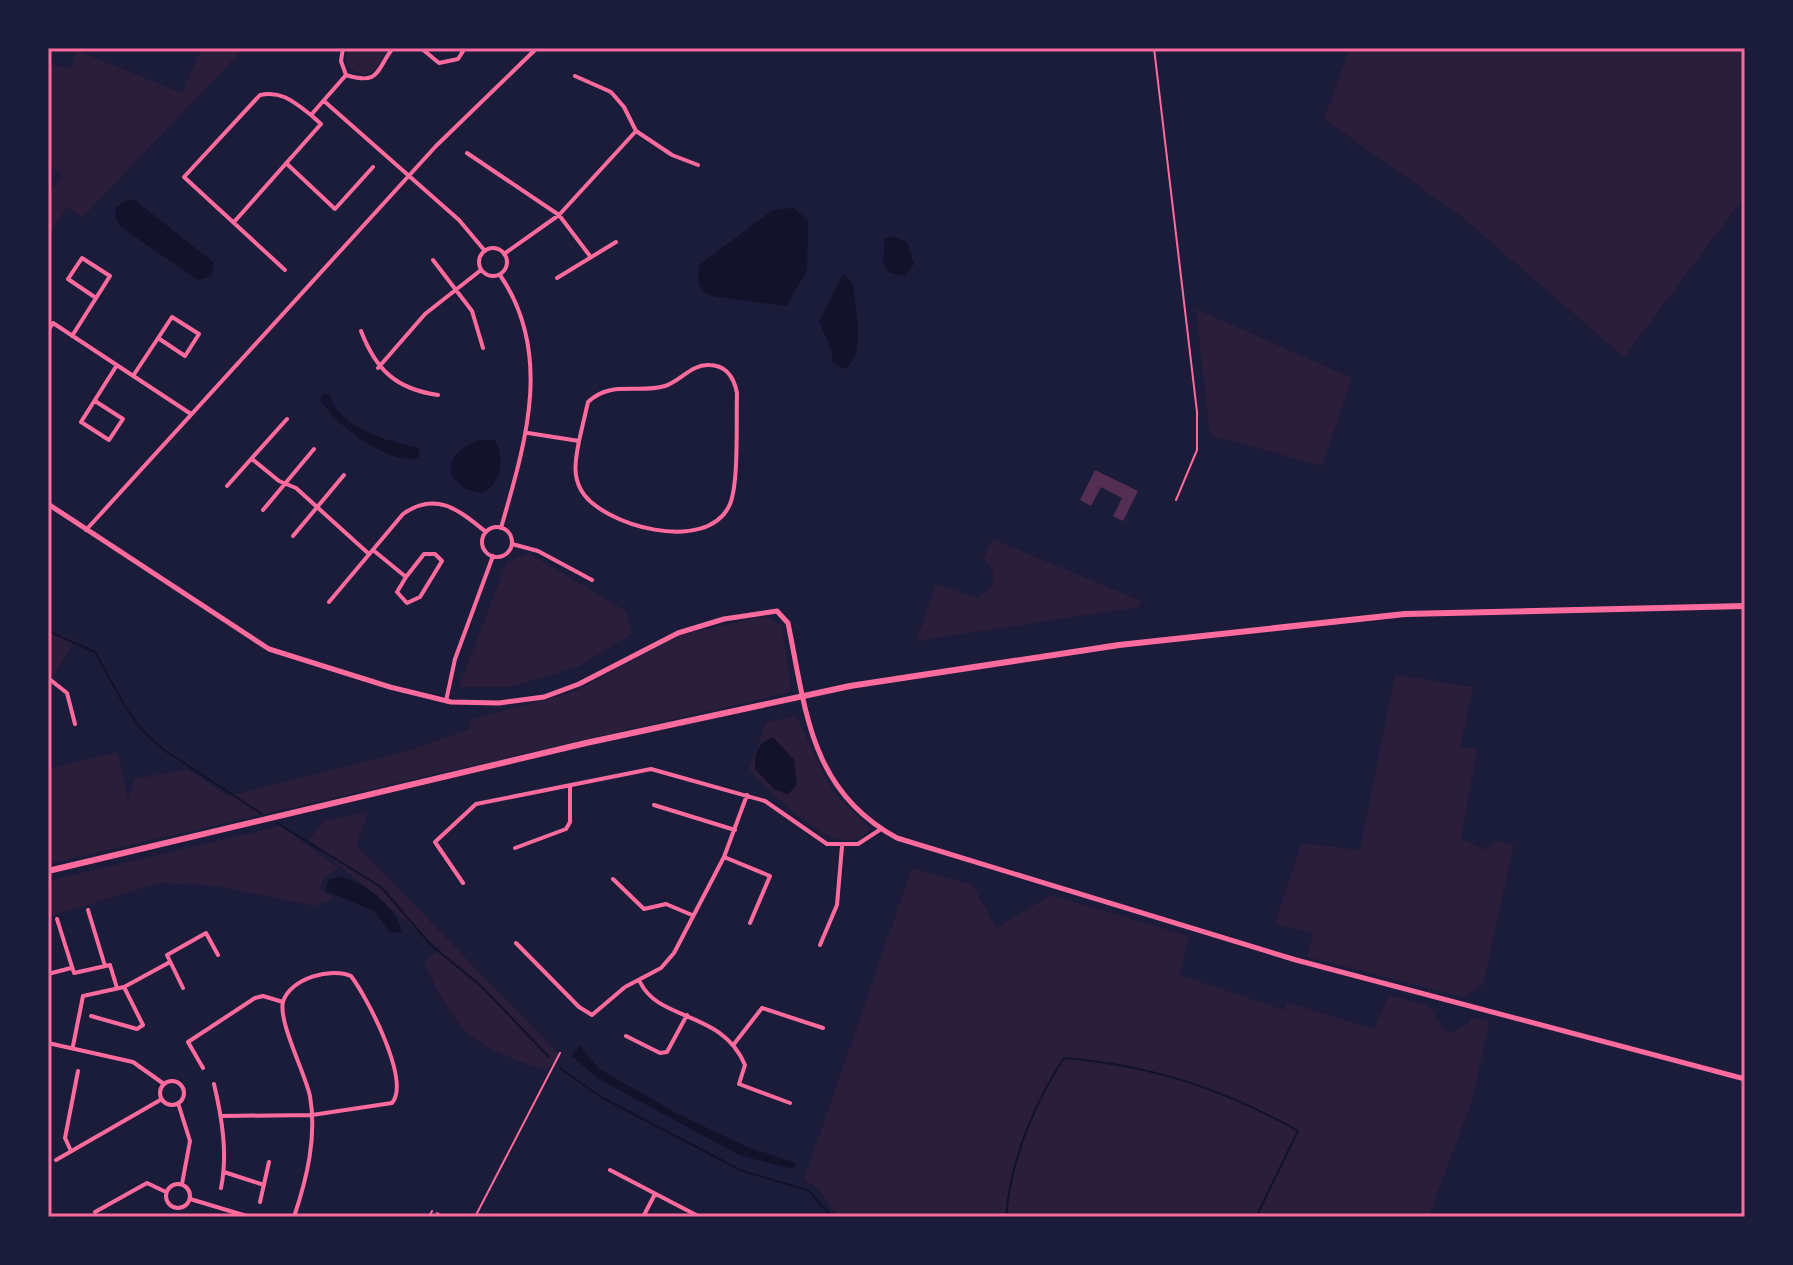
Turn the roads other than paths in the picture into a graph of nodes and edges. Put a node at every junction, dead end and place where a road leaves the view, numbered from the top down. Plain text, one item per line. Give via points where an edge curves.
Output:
1 (343, 48) edge
2 (393, 48) edge
3 (421, 48) edge
4 (465, 48) edge
5 (537, 48) edge
6 (1154, 48) edge
7 (346, 75) junction
8 (575, 76) dead end
9 (324, 101) junction
10 (311, 115) junction
11 (636, 131) junction
12 (467, 153) dead end
13 (286, 163) junction
14 (698, 165) dead end
15 (373, 167) dead end
16 (408, 176) junction
17 (559, 215) junction
18 (234, 222) junction
19 (616, 242) dead end
20 (485, 251) junction
21 (504, 254) junction
22 (590, 256) junction
23 (433, 260) dead end
24 (285, 270) dead end
25 (481, 270) junction
26 (500, 275) junction
27 (557, 278) dead end
28 (455, 289) junction
29 (96, 298) junction
30 (48, 331) edge
31 (361, 331) dead end
32 (72, 336) junction
33 (158, 338) junction
34 (483, 348) dead end
35 (117, 365) junction
36 (378, 368) junction
37 (133, 376) junction
38 (438, 395) dead end
39 (95, 401) junction
40 (191, 414) junction
41 (287, 419) dead end
42 (528, 433) junction
43 (579, 441) junction
44 (314, 449) dead end
45 (252, 459) junction
46 (344, 475) dead end
47 (286, 483) junction
48 (227, 486) dead end
49 (1176, 500) dead end
50 (48, 504) edge
51 (316, 508) junction
52 (263, 510) dead end
53 (501, 528) junction
54 (86, 530) junction
55 (486, 532) junction
56 (293, 536) dead end
57 (512, 544) junction
58 (371, 552) junction
59 (493, 556) junction
60 (406, 577) junction
61 (592, 580) dead end
62 (329, 602) dead end
63 (1745, 606) edge
64 (48, 678) edge
65 (446, 701) junction
66 (75, 724) dead end
67 (570, 786) junction
68 (747, 795) junction
69 (654, 805) dead end
70 (881, 829) junction
71 (735, 830) junction
72 (842, 846) junction
73 (515, 848) dead end
74 (724, 857) junction
75 (48, 871) edge
76 (613, 879) dead end
77 (463, 883) dead end
78 (88, 910) dead end
79 (692, 915) junction
80 (57, 919) dead end
81 (750, 923) dead end
82 (516, 943) dead end
83 (820, 945) dead end
84 (213, 947) junction
85 (204, 951) dead end
86 (218, 955) dead end
87 (170, 962) junction
88 (105, 966) junction
89 (71, 968) junction
90 (48, 974) edge
91 (640, 982) junction
92 (124, 987) junction
93 (117, 988) junction
94 (183, 988) dead end
95 (283, 1002) junction
96 (687, 1015) junction
97 (91, 1016) dead end
98 (823, 1028) dead end
99 (626, 1036) dead end
100 (48, 1043) edge
101 (734, 1044) junction
102 (73, 1046) junction
103 (203, 1068) dead end
104 (78, 1071) dead end
105 (1745, 1079) edge
106 (164, 1084) junction
107 (214, 1084) dead end
108 (162, 1099) junction
109 (178, 1103) junction
110 (790, 1103) dead end
111 (312, 1115) junction
112 (221, 1116) junction
113 (71, 1151) junction
114 (56, 1160) dead end
115 (269, 1162) dead end
116 (610, 1170) dead end
117 (224, 1172) junction
118 (182, 1184) junction
119 (264, 1185) junction
120 (221, 1188) dead end
121 (166, 1192) junction
122 (655, 1194) junction
123 (190, 1199) junction
124 (260, 1202) dead end
125 (174, 1208) junction
126 (432, 1211) road end
127 (95, 1212) dead end
128 (173, 1214) dead end
129 (698, 1216) edge
130 (250, 1217) edge
131 (294, 1217) edge
132 (429, 1217) edge
133 (643, 1217) edge

1 - 7 street
2 - 7 street via 377,75
3 - 4 street via 439,63 458,59
5 - 16 street
6 - 49 lane via 1197,412 1197,450
7 - 9 street
8 - 11 street via 611,92
9 - 10 street
9 - 16 street
10 - 13 street via 321,124
10 - 18 street via 276,93 260,95 184,177
11 - 14 street
11 - 17 street
12 - 17 street
13 - 15 street via 335,209
13 - 18 street
16 - 20 street via 459,220
16 - 40 street
17 - 21 street
17 - 22 street
18 - 24 street
19 - 22 street
20 - 21 street via 494,248
20 - 25 street via 479,260
21 - 26 street via 507,267
22 - 27 street
23 - 28 street
25 - 26 street
25 - 28 street
26 - 42 street via 528,345
28 - 34 street via 472,311
28 - 36 street via 406,333
29 - 29 street via 110,276 82,258 68,279
29 - 32 street
30 - 32 street via 53,323
31 - 36 street
32 - 35 street
33 - 33 street via 172,317 199,334 185,356
33 - 37 street
35 - 37 street
35 - 39 street
36 - 38 street via 404,386
37 - 40 street
39 - 39 street via 81,422 109,440 123,419
40 - 54 street
41 - 45 street
42 - 43 street
42 - 53 street
43 - 43 street via 575,472 591,503 643,525 681,534 703,531 719,520 732,495 737,393 733,379 709,365 668,385 604,390 588,402
44 - 47 street
45 - 47 street
45 - 48 street
46 - 51 street
47 - 51 street
47 - 52 street
50 - 54 street
51 - 56 street
51 - 58 street
53 - 55 street
53 - 57 street
54 - 65 street via 269,649
55 - 58 street via 456,508 426,503 403,514
55 - 59 street via 483,544
57 - 59 street via 505,554
57 - 61 street via 538,551
58 - 60 street
58 - 62 street
59 - 65 street via 455,659
60 - 60 street via 397,595 411,603 430,585 442,561 424,554
63 - 75 main road via 1405,614 1119,645 850,686
64 - 66 street via 67,693
65 - 70 street via 482,704 544,697 678,633 762,610 784,615 816,750 836,786
67 - 68 street via 651,769
67 - 73 street via 566,829
67 - 77 street via 476,804 437,837 436,848
68 - 71 street
68 - 72 street via 777,807 827,844
69 - 71 street
70 - 72 street via 858,844
70 - 105 street via 914,845 1296,960
71 - 74 street
72 - 83 street via 837,905
74 - 79 street
74 - 81 street via 770,876
76 - 79 street via 644,909 666,904
78 - 88 street
79 - 91 street via 674,953
80 - 89 street
82 - 91 street via 592,1015 625,987
84 - 85 street
84 - 86 street
84 - 87 street via 206,933 167,955
87 - 92 street
87 - 94 street
88 - 89 street via 81,974
88 - 93 street via 110,965
89 - 90 street
91 - 96 street via 654,999
92 - 93 street
92 - 97 street via 143,1025 137,1029
93 - 102 street via 83,996
95 - 103 street via 255,998 188,1042
95 - 111 street
95 - 111 street via 298,984 330,971 351,976 392,1062 397,1088 392,1103
96 - 99 street via 667,1052
96 - 101 street
98 - 101 street via 762,1008
100 - 102 street
101 - 110 street via 745,1065 739,1084
102 - 106 street via 133,1062
104 - 113 street via 65,1138
106 - 108 street
106 - 109 street via 181,1084 184,1094
107 - 112 street
108 - 109 street
108 - 113 street
109 - 118 street via 190,1141
111 - 112 street
111 - 131 street via 308,1166
112 - 117 street
113 - 114 street
115 - 119 street
116 - 122 street
117 - 119 street
117 - 120 street
118 - 121 street
118 - 123 street
119 - 124 street
121 - 125 street
121 - 127 street via 147,1183
122 - 129 street
122 - 133 street
123 - 125 street via 186,1206
123 - 130 street
125 - 128 street
126 - 132 lane

